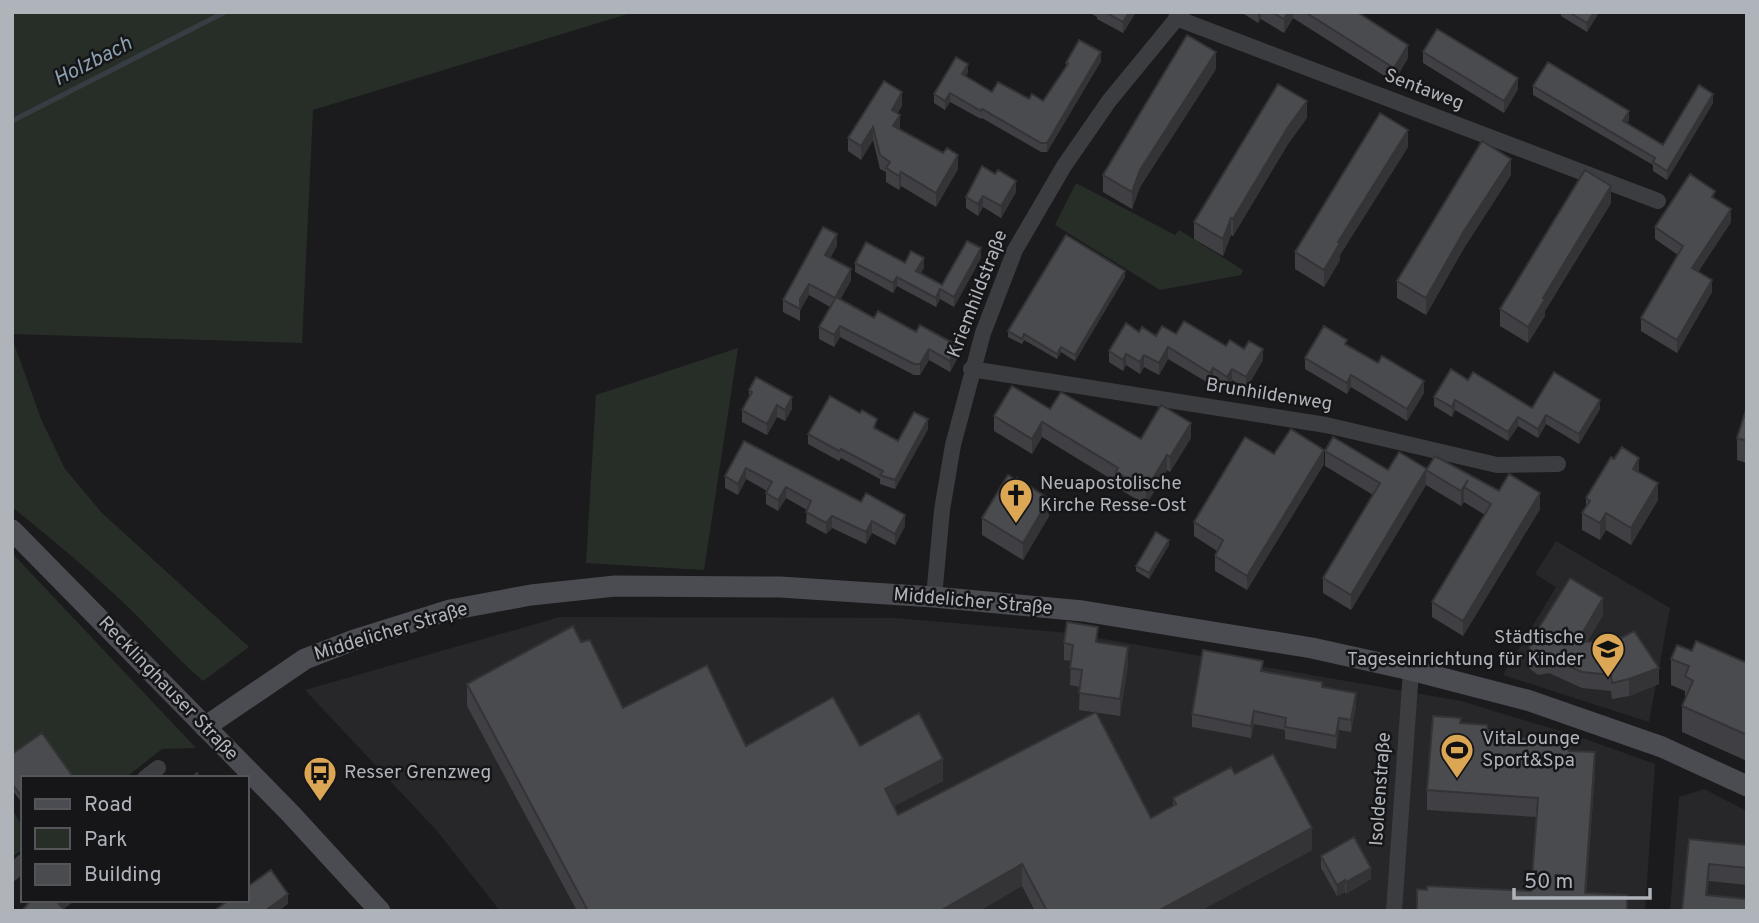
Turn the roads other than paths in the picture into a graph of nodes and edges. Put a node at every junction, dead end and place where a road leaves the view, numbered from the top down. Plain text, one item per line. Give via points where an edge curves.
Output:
1 (1179, 15) edge
2 (1658, 201) dead end
3 (971, 369) junction
4 (1558, 464) dead end
5 (12, 530) edge
6 (934, 597) junction
7 (1411, 670) junction
8 (205, 727) junction
9 (1747, 786) edge
10 (380, 911) edge
11 (1394, 911) edge

1 - 2 street, Sentaweg
1 - 3 street, Kriemhildstraße via 1109,102 1033,216 996,296
3 - 4 street, Brunhildenweg via 1326,425 1497,465
3 - 6 street, Kriemhildstraße via 950,458
5 - 8 street, Recklinghauser Straße
6 - 7 street, Middelicher Straße via 1083,611
6 - 8 street, Middelicher Straße via 677,586 615,586 531,595 450,610 354,639 305,659
7 - 9 street, Middelicher Straße via 1527,700 1662,747
7 - 11 street, Isoldenstraße
8 - 10 street, Recklinghauser Straße

